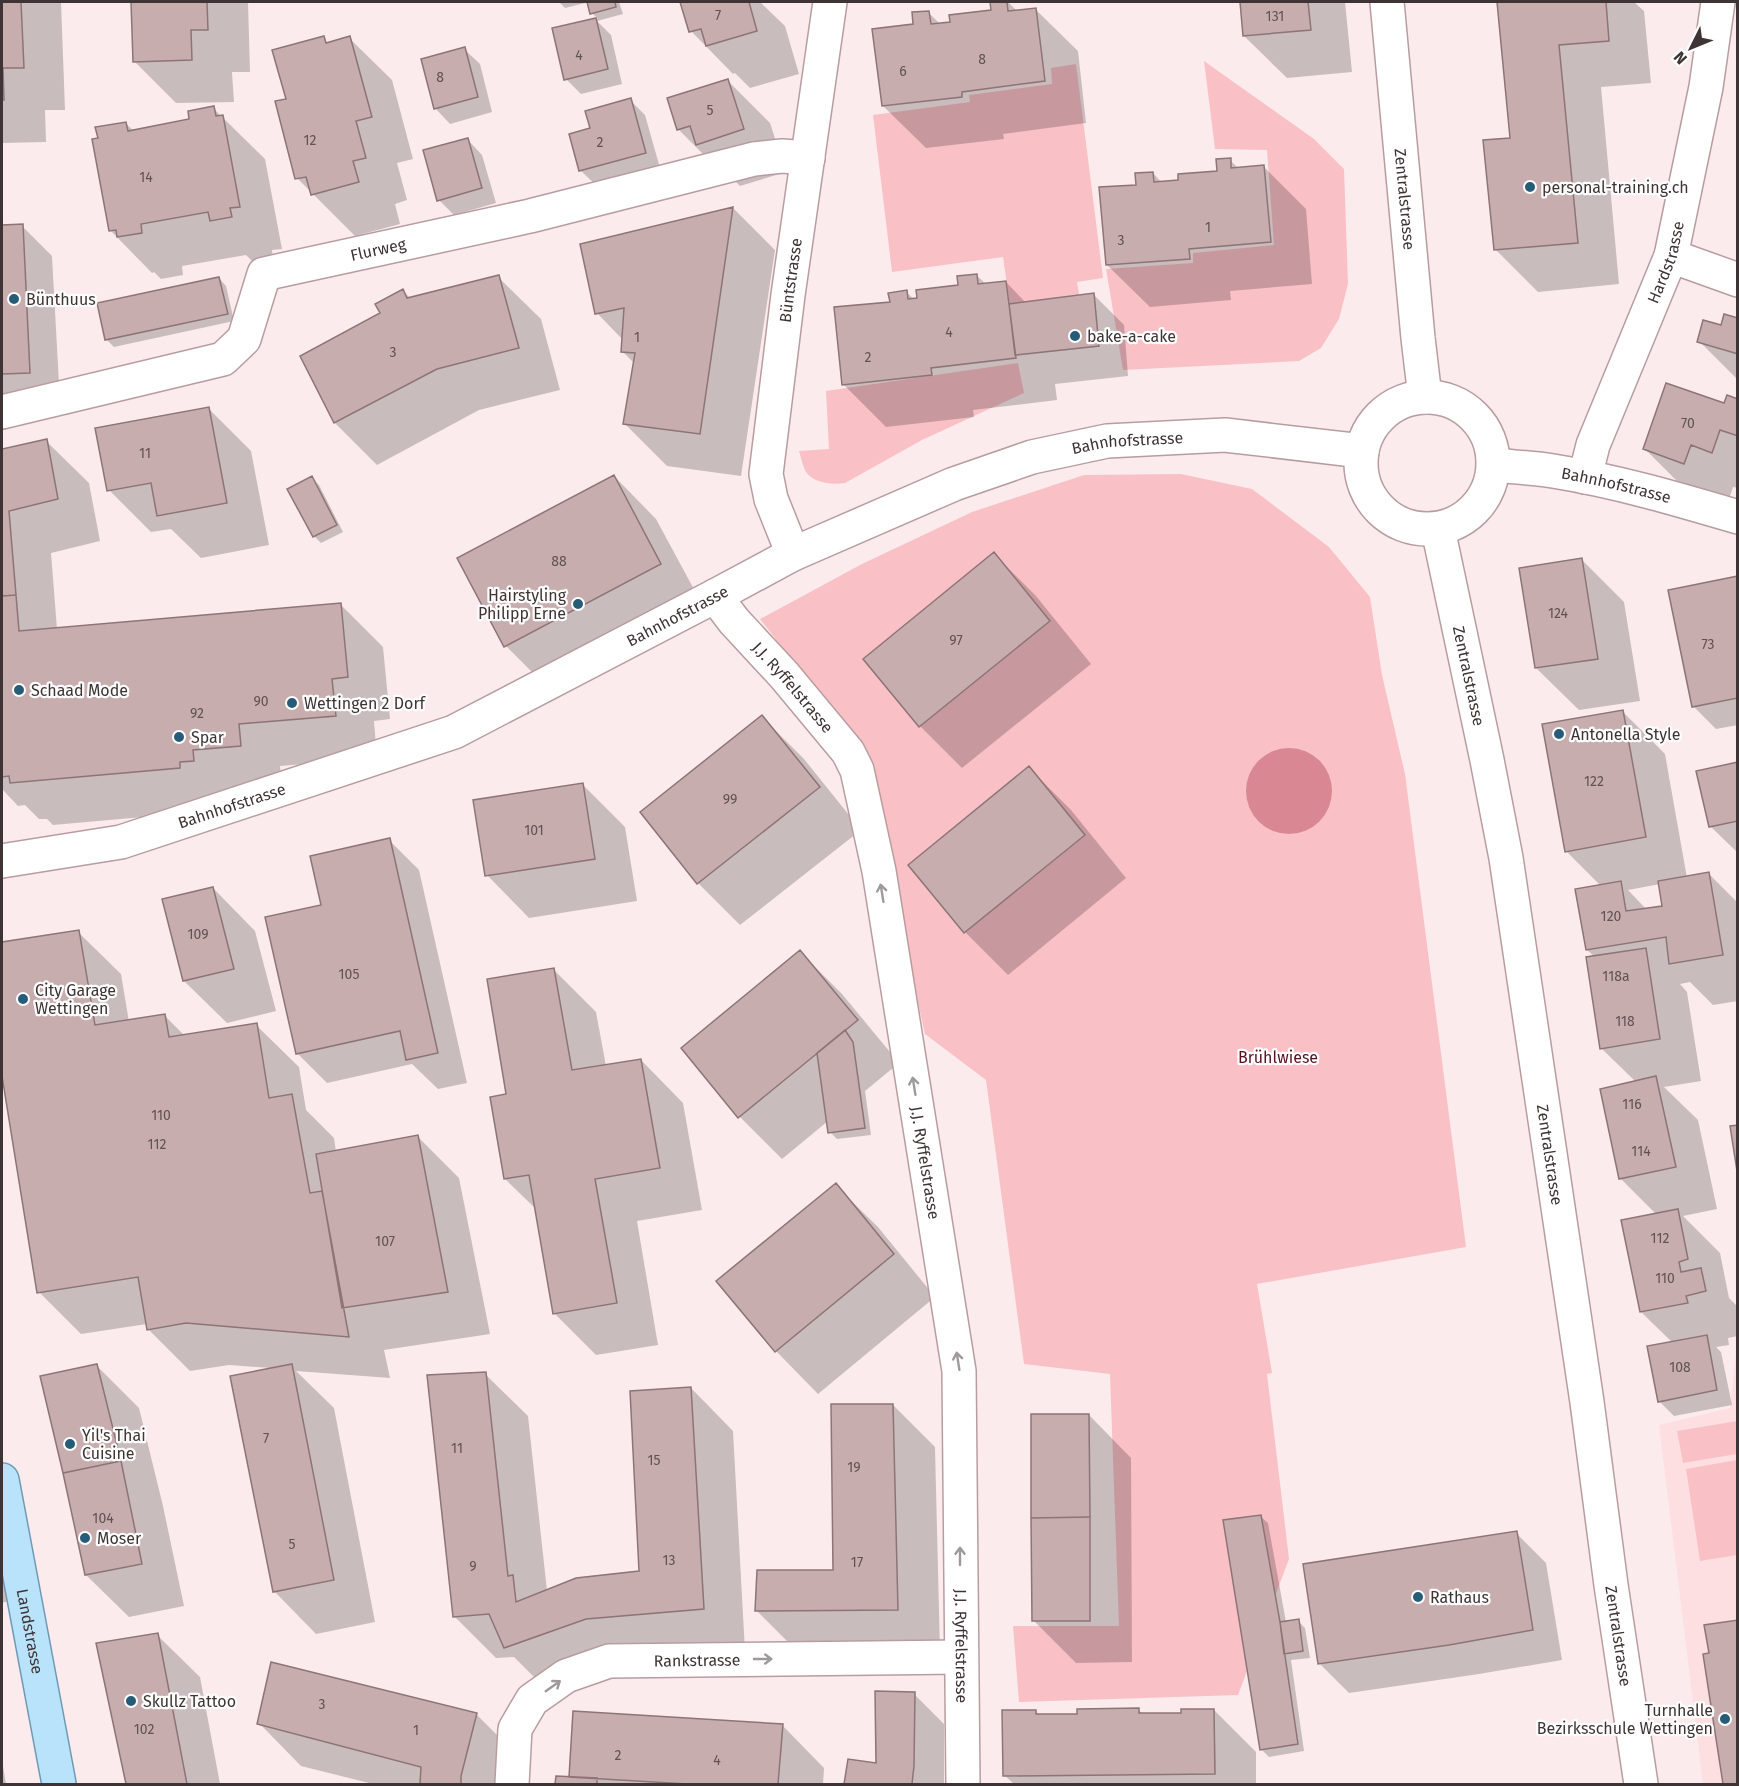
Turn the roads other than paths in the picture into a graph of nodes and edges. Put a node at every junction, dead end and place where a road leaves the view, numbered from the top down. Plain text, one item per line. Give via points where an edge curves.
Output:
1 (830, 2) edge
2 (1387, 2) edge
3 (1718, 2) edge
4 (808, 158) junction
5 (1671, 256) junction
6 (1737, 280) edge
7 (1425, 397) junction
8 (2, 412) edge
9 (1362, 452) junction
10 (1494, 465) junction
11 (1585, 477) junction
12 (1737, 517) edge
13 (1438, 529) junction
14 (793, 554) junction
15 (715, 596) junction
16 (2, 861) edge
17 (2, 1480) edge
18 (961, 1657) junction
19 (59, 1785) edge
20 (512, 1785) edge
21 (963, 1785) edge
22 (1641, 1785) edge

1 - 4 street, Büntstrasse
2 - 7 street, Zentralstrasse
3 - 5 street, Hardstrasse via 1706,87
4 - 8 street, Flurweg via 754,159 530,216 264,274 244,339 223,359
4 - 14 street, Büntstrasse via 766,474 771,499
5 - 6 street
5 - 11 street, Hardstrasse via 1593,445
7 - 9 street via 1408,400 1378,419
7 - 10 street via 1447,399 1482,424 1491,444
9 - 13 street via 1361,470 1366,487 1387,516 1403,525
9 - 14 street, Bahnhofstrasse via 1225,435 1107,441 1032,457 954,484
10 - 11 street, Bahnhofstrasse
10 - 13 street via 1483,500 1456,523
11 - 12 street, Bahnhofstrasse
13 - 22 street, Zentralstrasse via 1506,858
14 - 15 street, Bahnhofstrasse
15 - 16 street, Bahnhofstrasse via 454,732 121,842
18 -> 15 street, J.J. Ryffelstrasse via 959,1371 879,871 857,770 848,752
17 - 19 main road, Landstrasse
20 -> 18 street, Rankstrasse via 515,1729 532,1700 566,1676 609,1660
18 - 21 street, J.J. Ryffelstrasse

